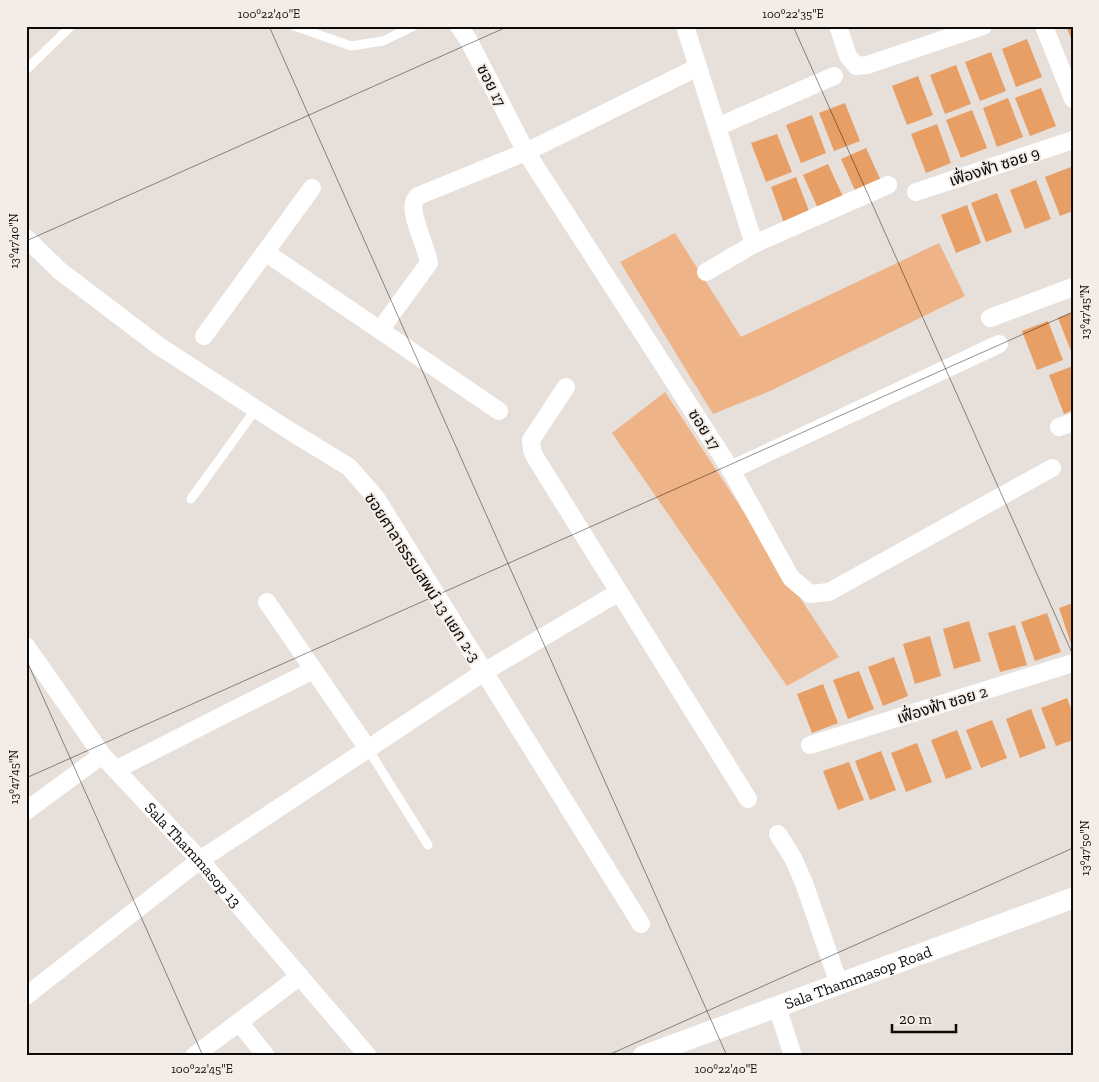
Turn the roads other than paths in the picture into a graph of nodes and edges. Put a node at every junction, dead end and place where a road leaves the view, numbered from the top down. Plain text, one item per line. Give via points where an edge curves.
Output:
1 (71, 26) edge
2 (294, 26) edge
3 (414, 26) edge
4 (459, 26) edge
5 (685, 26) edge
6 (838, 26) edge
7 (983, 26) edge
8 (1044, 26) edge
9 (698, 67) junction
10 (26, 70) edge
11 (834, 76) dead end
12 (1073, 99) edge
13 (717, 127) junction
14 (1073, 140) edge
15 (526, 152) junction
16 (888, 185) dead end
17 (312, 188) dead end
18 (916, 192) dead end
19 (26, 238) edge
20 (754, 244) junction
21 (265, 252) junction
22 (706, 272) dead end
23 (1073, 287) edge
24 (990, 318) dead end
25 (380, 330) junction
26 (204, 336) dead end
27 (999, 344) dead end
28 (566, 387) dead end
29 (256, 409) junction
30 (499, 412) dead end
31 (1052, 468) dead end
32 (731, 470) junction
33 (191, 499) dead end
34 (619, 592) junction
35 (267, 602) dead end
36 (26, 646) edge
37 (1073, 663) edge
38 (313, 670) junction
39 (484, 672) junction
40 (810, 745) dead end
41 (368, 749) junction
42 (102, 755) junction
43 (117, 769) junction
44 (748, 799) dead end
45 (26, 810) edge
46 (778, 834) dead end
47 (428, 845) dead end
48 (200, 860) junction
49 (1073, 898) edge
50 (641, 924) dead end
51 (300, 976) junction
52 (839, 984) junction
53 (26, 996) edge
54 (777, 1006) junction
55 (239, 1022) junction
56 (194, 1056) edge
57 (266, 1056) edge
58 (368, 1056) edge
59 (643, 1056) edge
60 (793, 1056) edge

1 - 10 lane
2 - 3 lane via 351,46 383,41
4 - 15 street, ซอย 17
5 - 9 street
6 - 7 street via 848,56 856,66 867,66
8 - 12 street
9 - 13 street
9 - 15 street
11 - 13 street
13 - 20 street
14 - 18 street, เฟื่องฟ้า ซอย 9
15 - 25 street via 418,196 413,205 415,218 429,263
15 - 32 street, ซอย 17
16 - 20 street
17 - 21 street
19 - 29 street, ซอยศาลาธรรมสพน์ 13 แยก 2-3 via 60,271 158,346
20 - 22 street
21 - 25 street
21 - 26 street
23 - 24 street
25 - 30 street
27 - 32 street
28 - 34 street via 531,440 532,450
29 - 33 lane
29 - 39 street, ซอยศาลาธรรมสพน์ 13 แยก 2-3 via 348,467 376,498
31 - 32 street, ซอย 17 via 829,592 810,594 791,578
34 - 39 street
34 - 44 street
35 - 38 street
36 - 42 street, Sala Thammasop 13
37 - 40 street, เฟื่องฟ้า ซอย 2
38 - 41 street
38 - 43 street
39 - 41 street
39 - 50 street, ซอยศาลาธรรมสพน์ 13 แยก 2-3
41 - 47 lane
41 - 48 street
42 - 43 street, Sala Thammasop 13
42 - 45 street
43 - 48 street, Sala Thammasop 13
46 - 52 street via 800,875
48 - 51 street, Sala Thammasop 13
48 - 53 street
49 - 52 street, Sala Thammasop Road
51 - 55 street
51 - 58 street, Sala Thammasop 13
52 - 54 street, Sala Thammasop Road
54 - 59 street, Sala Thammasop Road
54 - 60 street
55 - 56 street
55 - 57 street

